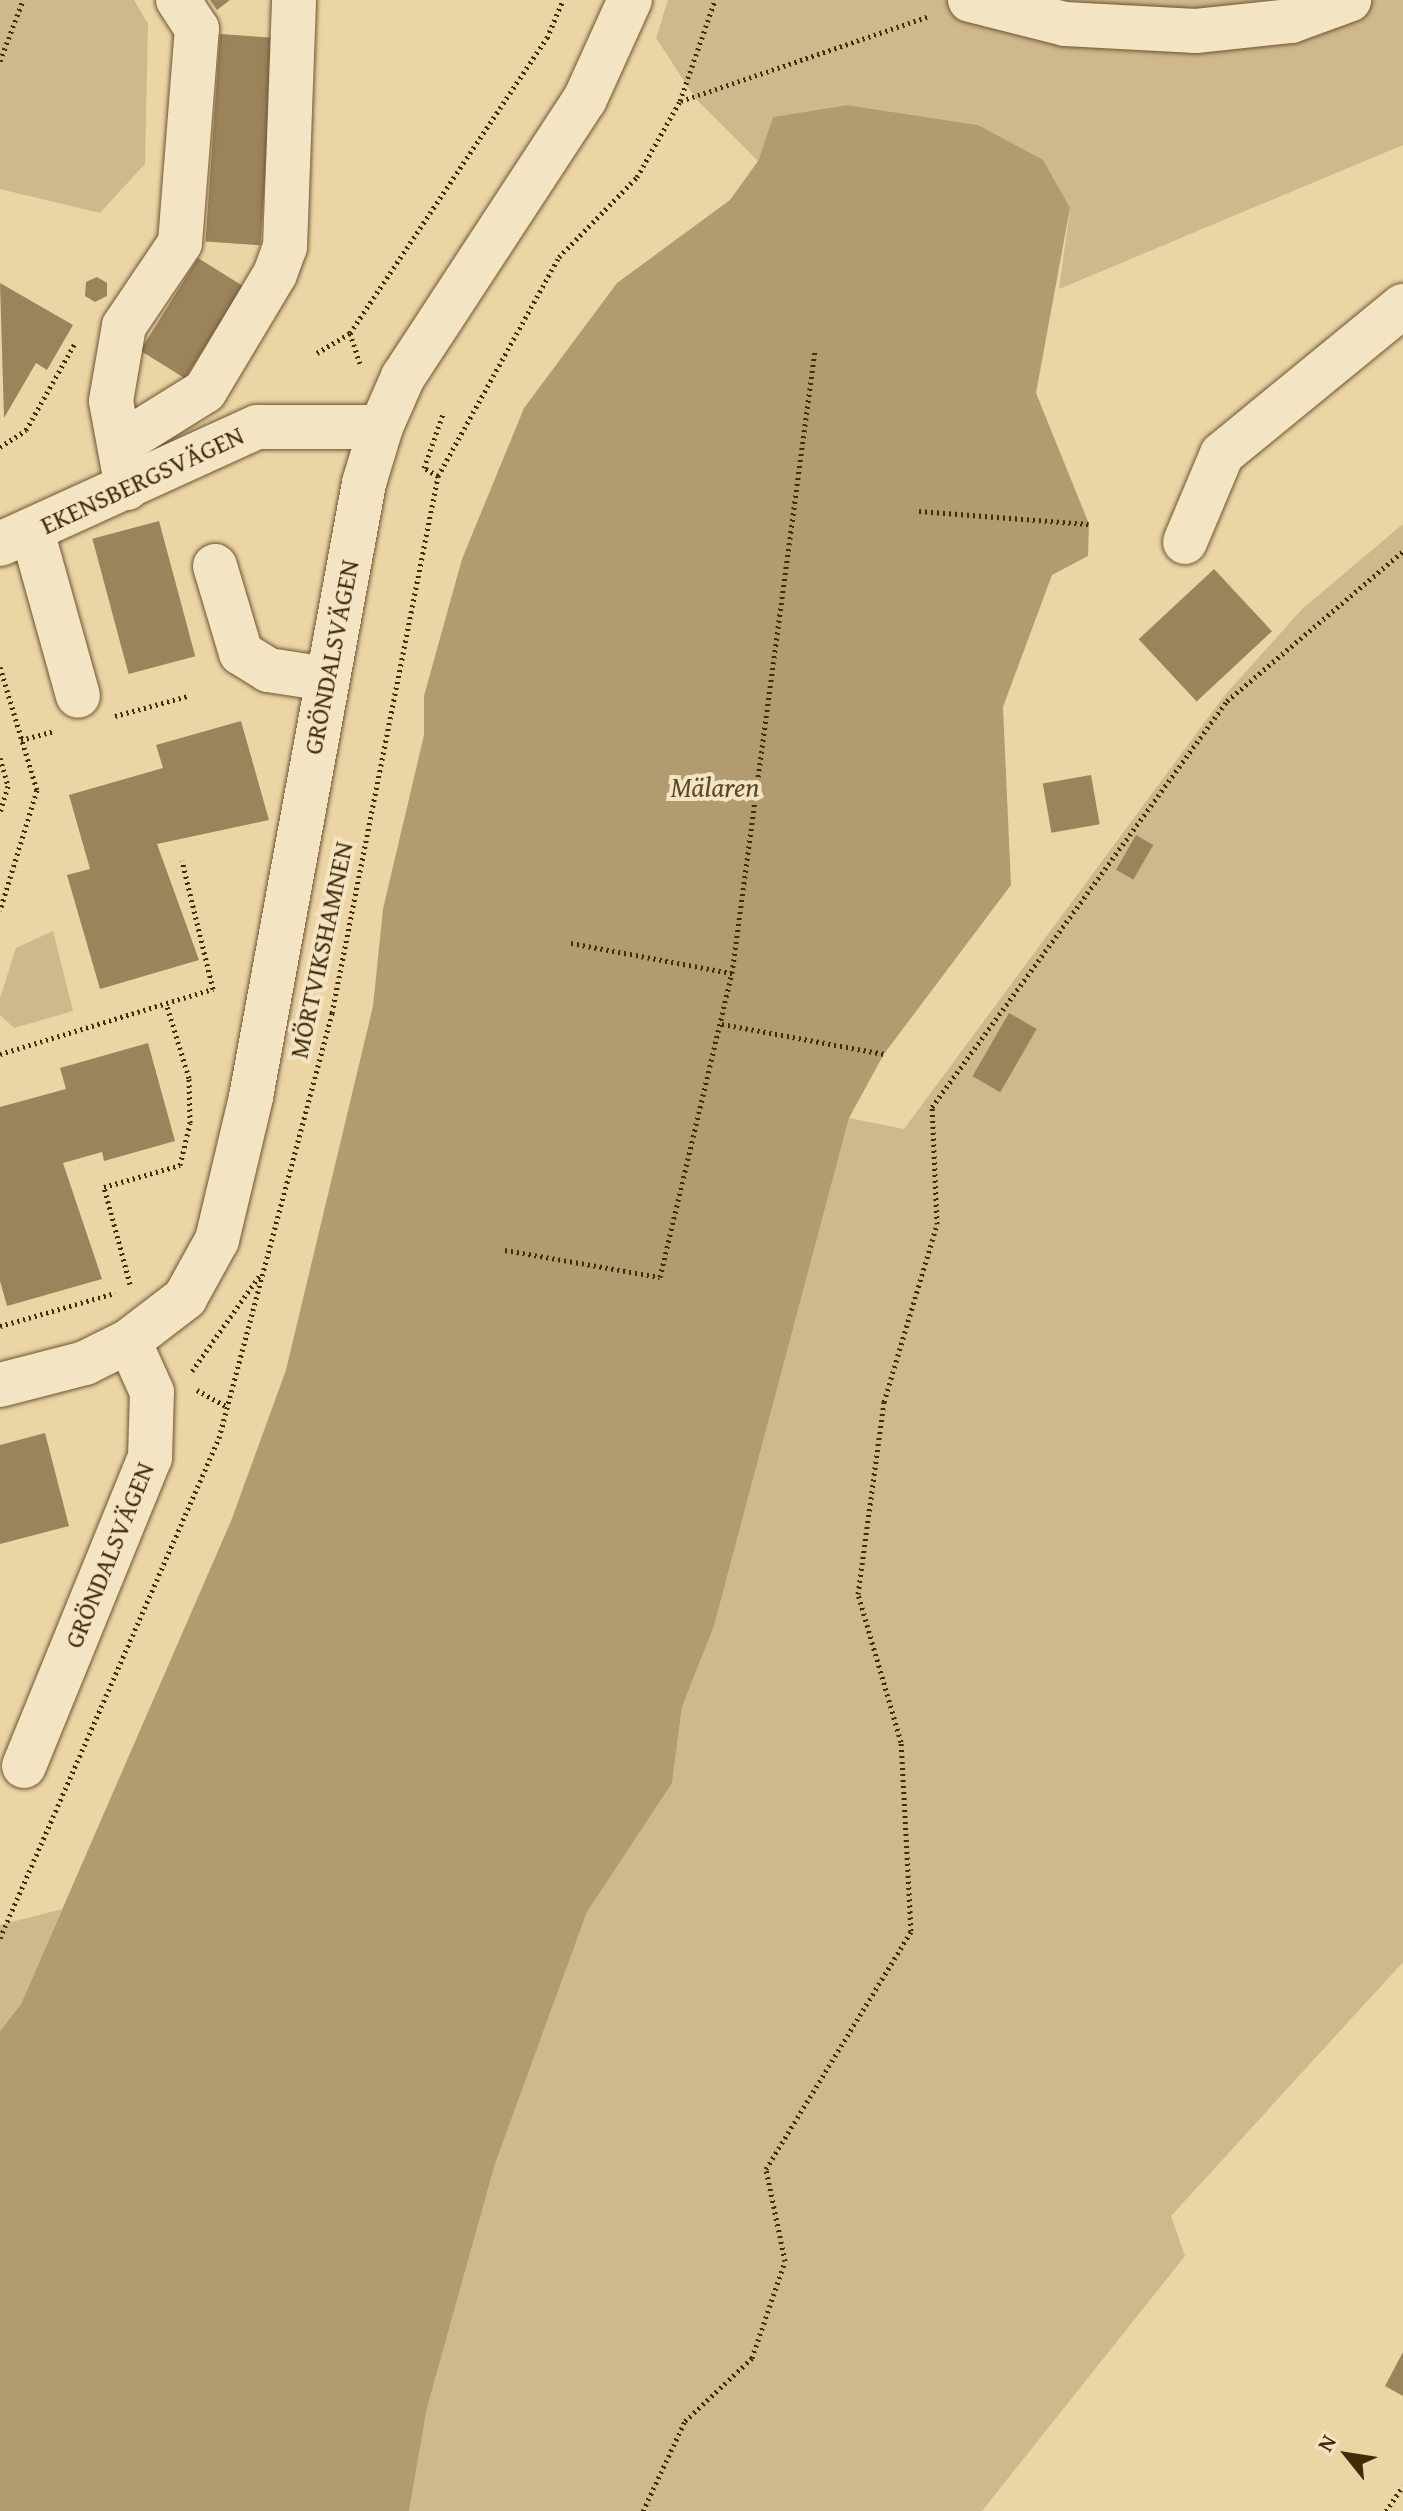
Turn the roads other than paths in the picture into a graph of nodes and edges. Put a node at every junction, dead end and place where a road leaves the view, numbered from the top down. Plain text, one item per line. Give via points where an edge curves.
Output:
1 (178, 0) edge
2 (294, 0) edge
3 (630, 0) edge
4 (1349, 0) edge
5 (955, 7) edge
6 (1403, 306) edge
7 (381, 427) junction
8 (120, 444) junction
9 (127, 488) junction
10 (16, 538) edge
11 (1185, 542) dead end
12 (215, 566) dead end
13 (327, 679) junction
14 (78, 696) dead end
15 (129, 1341) junction
16 (0, 1385) edge
17 (24, 1766) dead end

1 - 8 street via 197,29 180,243 124,326 111,401
2 - 8 street via 285,247 275,274 205,391
3 - 7 street, GRÖNDALSVÄGEN via 577,112 403,377
4 - 5 street via 1291,21 1196,31 1065,24
6 - 11 street via 1222,454
7 - 9 street, EKENSBERGSVÄGEN via 257,427
7 - 13 street, GRÖNDALSVÄGEN
8 - 9 street
9 - 10 street, EKENSBERGSVÄGEN
10 - 14 street
12 - 13 street via 241,653 268,670
13 - 15 street, GRÖNDALSVÄGEN via 251,1097 217,1240 185,1298
15 - 16 street, GRÖNDALSVÄGEN via 85,1363
15 - 17 street, GRÖNDALSVÄGEN via 152,1392 150,1458

